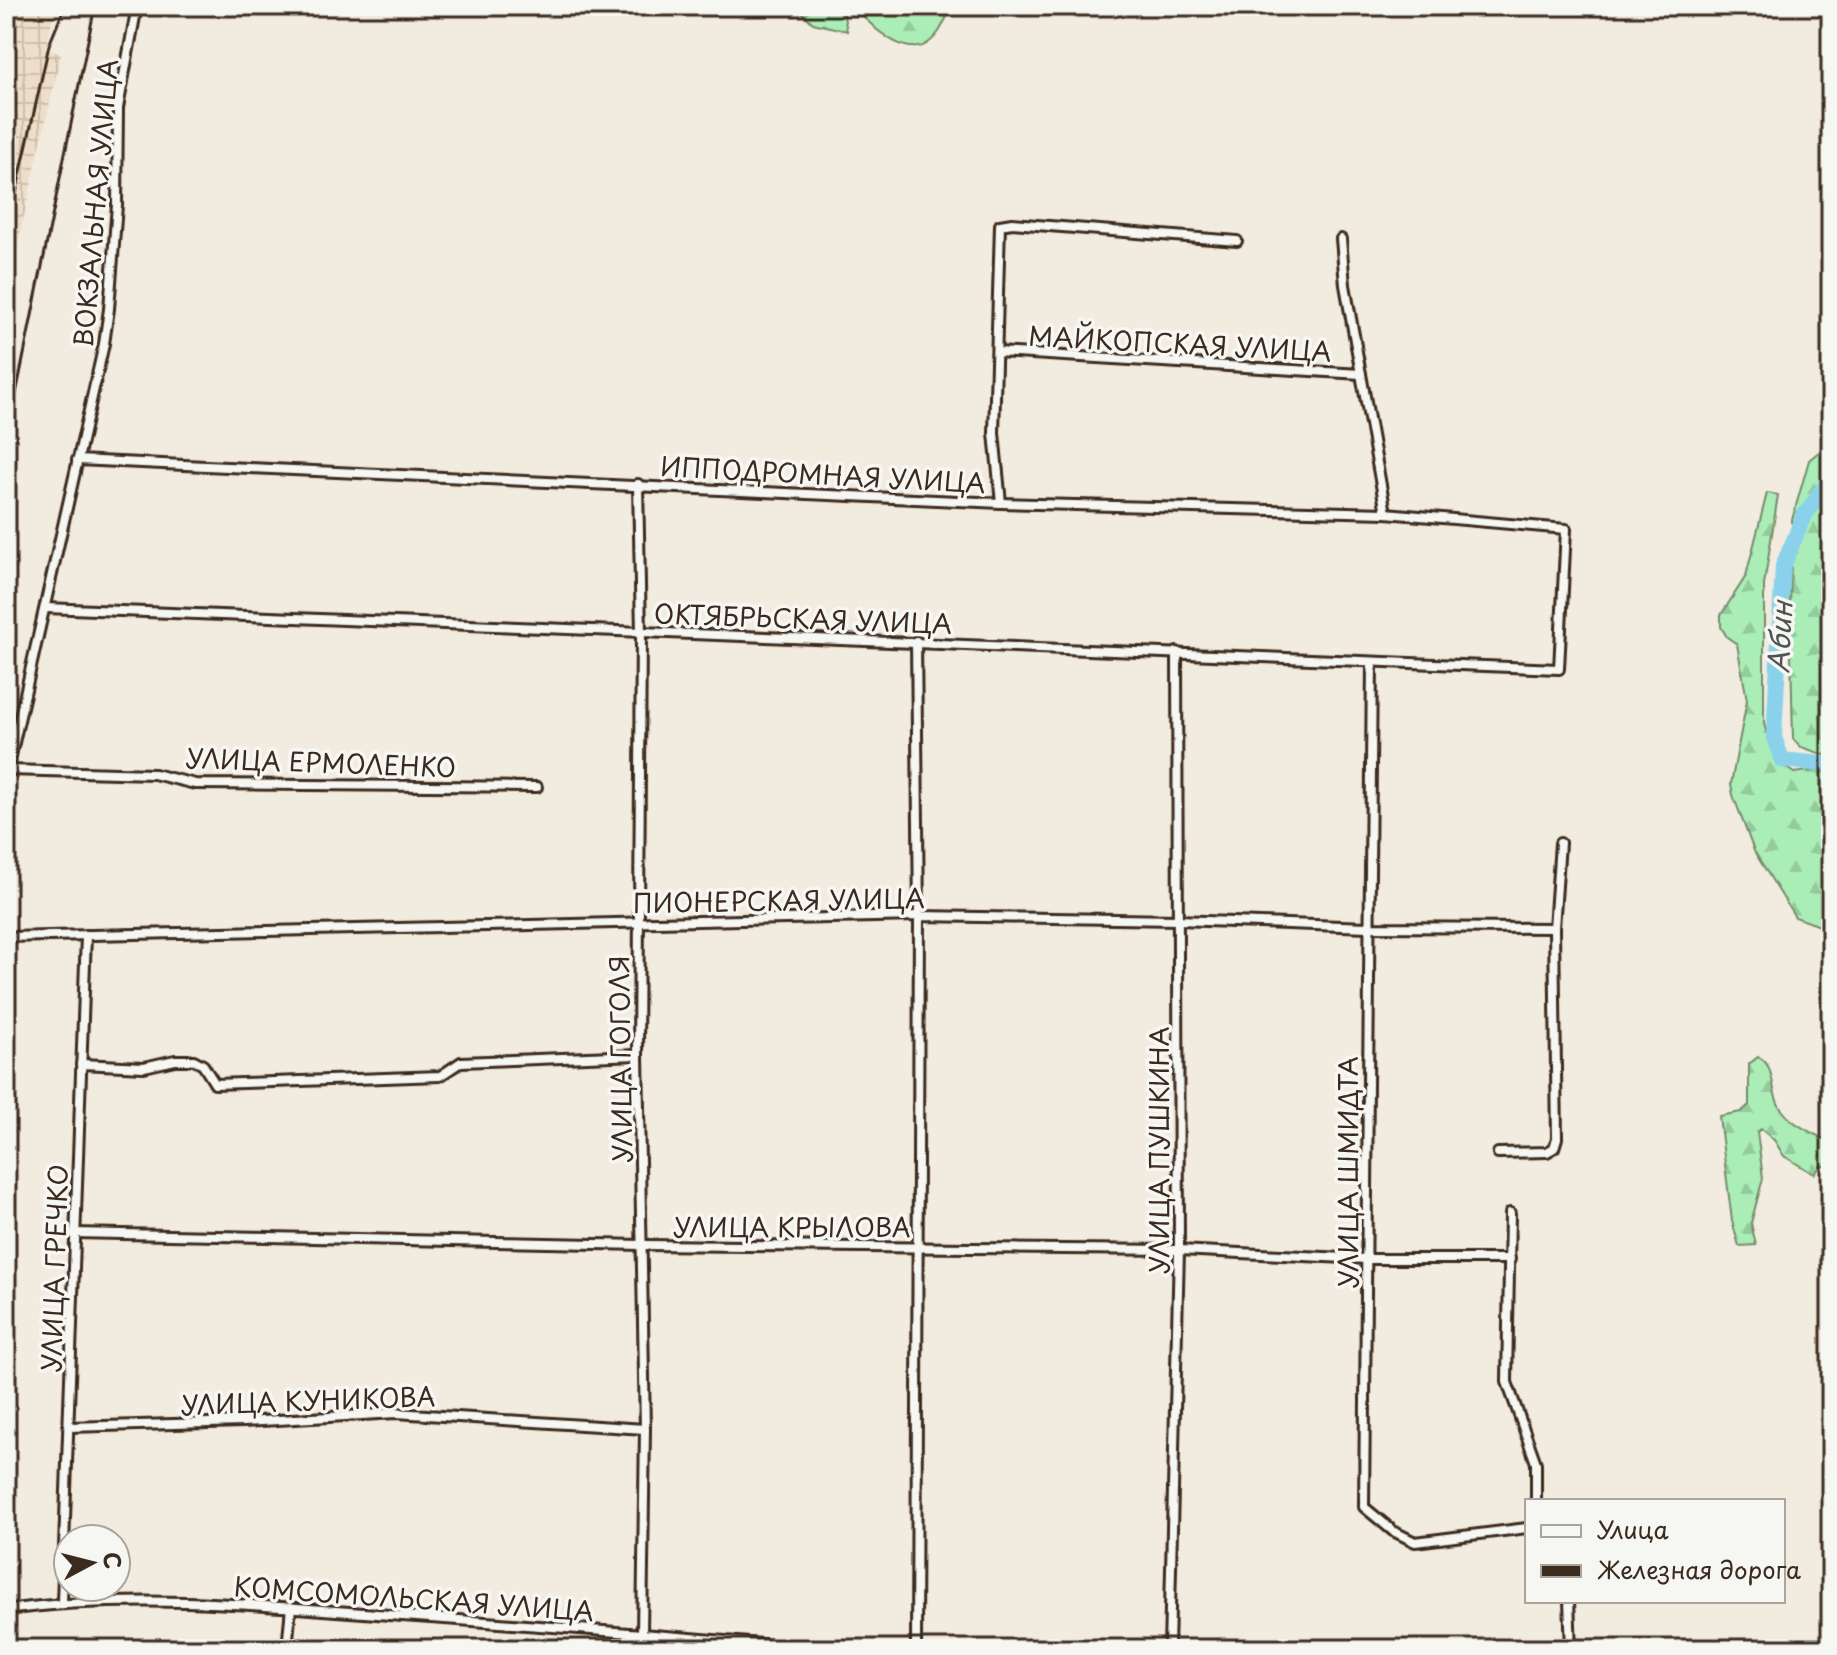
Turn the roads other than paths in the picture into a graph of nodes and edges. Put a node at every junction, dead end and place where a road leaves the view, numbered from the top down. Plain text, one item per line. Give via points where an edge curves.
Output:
1 (137, 6) edge
2 (1341, 239) dead end
3 (1237, 241) dead end
4 (997, 352) junction
5 (1361, 374) junction
6 (77, 460) junction
7 (638, 484) junction
8 (1001, 503) junction
9 (1386, 513) junction
10 (46, 608) junction
11 (641, 633) junction
12 (916, 641) junction
13 (1177, 652) junction
14 (1372, 662) junction
15 (1559, 669) joint
16 (7, 774) edge
17 (537, 787) dead end
18 (1560, 843) dead end
19 (919, 916) junction
20 (1178, 920) junction
21 (639, 924) junction
22 (1368, 927) junction
23 (1554, 928) junction
24 (86, 935) junction
25 (6, 937) edge
26 (638, 1055) junction
27 (81, 1064) junction
28 (1498, 1153) dead end
29 (1510, 1213) dead end
30 (74, 1233) junction
31 (643, 1245) junction
32 (917, 1246) junction
33 (1179, 1250) junction
34 (1367, 1259) junction
35 (1510, 1259) junction
36 (69, 1427) junction
37 (645, 1429) junction
38 (1536, 1499) edge
39 (65, 1523) edge
40 (1525, 1528) edge
41 (55, 1603) edge
42 (108, 1603) edge
43 (1569, 1603) edge
44 (291, 1607) junction
45 (6, 1610) edge
46 (642, 1633) junction
47 (736, 1645) edge
48 (287, 1649) edge
49 (818, 1649) edge
50 (916, 1649) edge
51 (1169, 1649) edge
52 (1571, 1649) edge

1 - 6 street, ВОКЗАЛЬНАЯ УЛИЦА via 118,108 109,309
2 - 5 street
3 - 4 street via 1000,225
4 - 5 street, МАЙКОПСКАЯ УЛИЦА
4 - 8 street via 994,433
5 - 9 street
6 - 7 street, ИППОДРОМНАЯ УЛИЦА
6 - 10 street, ВОКЗАЛЬНАЯ УЛИЦА
7 - 8 street, ИППОДРОМНАЯ УЛИЦА
7 - 11 street, УЛИЦА ГОГОЛЯ
8 - 9 street, ИППОДРОМНАЯ УЛИЦА
9 - 15 street, ИППОДРОМНАЯ УЛИЦА via 1566,529
10 - 11 street, ОКТЯБРЬСКАЯ УЛИЦА
10 - 16 street, ВОКЗАЛЬНАЯ УЛИЦА
11 - 12 street, ОКТЯБРЬСКАЯ УЛИЦА
11 - 21 street, УЛИЦА ГОГОЛЯ
12 - 13 street, ОКТЯБРЬСКАЯ УЛИЦА
12 - 19 street
13 - 14 street, ОКТЯБРЬСКАЯ УЛИЦА
13 - 20 street, УЛИЦА ПУШКИНА
14 - 15 street, ОКТЯБРЬСКАЯ УЛИЦА
14 - 22 street, УЛИЦА ШМИДТА
16 - 17 street, УЛИЦА ЕРМОЛЕНКО via 154,774 195,784
18 - 23 street
19 - 20 street, ПИОНЕРСКАЯ УЛИЦА
19 - 21 street, ПИОНЕРСКАЯ УЛИЦА
19 - 32 street
20 - 22 street, ПИОНЕРСКАЯ УЛИЦА
20 - 33 street, УЛИЦА ПУШКИНА
21 - 24 street, ПИОНЕРСКАЯ УЛИЦА
21 - 26 street, УЛИЦА ГОГОЛЯ
22 - 23 street, ПИОНЕРСКАЯ УЛИЦА
22 - 34 street, УЛИЦА ШМИДТА
23 - 28 street via 1557,1138 1547,1152
24 - 25 street, ПИОНЕРСКАЯ УЛИЦА
24 - 27 street, УЛИЦА ГРЕЧКО
26 - 27 street via 461,1062 440,1076 215,1084 194,1060 144,1067
26 - 31 street, УЛИЦА ГОГОЛЯ
27 - 30 street, УЛИЦА ГРЕЧКО
29 - 35 street
30 - 31 street, УЛИЦА КРЫЛОВА
30 - 36 street, УЛИЦА ГРЕЧКО
31 - 32 street, УЛИЦА КРЫЛОВА
31 - 37 street, УЛИЦА ГОГОЛЯ
32 - 33 street, УЛИЦА КРЫЛОВА
32 - 50 street
33 - 34 street, УЛИЦА КРЫЛОВА
33 - 51 street, УЛИЦА ПУШКИНА
34 - 35 street, УЛИЦА КРЫЛОВА
34 - 40 street, УЛИЦА ШМИДТА via 1364,1507 1415,1542
35 - 38 street via 1507,1382 1536,1463
36 - 37 street, УЛИЦА КУНИКОВА via 396,1413
36 - 39 street, УЛИЦА ГРЕЧКО
37 - 46 street, УЛИЦА ГОГОЛЯ
41 - 45 street, КОМСОМОЛЬСКАЯ УЛИЦА
42 - 44 street, КОМСОМОЛЬСКАЯ УЛИЦА
43 - 52 street
44 - 46 street, КОМСОМОЛЬСКАЯ УЛИЦА
44 - 48 street
46 - 47 street, КОМСОМОЛЬСКАЯ УЛИЦА
47 - 49 street, КОМСОМОЛЬСКАЯ УЛИЦА

